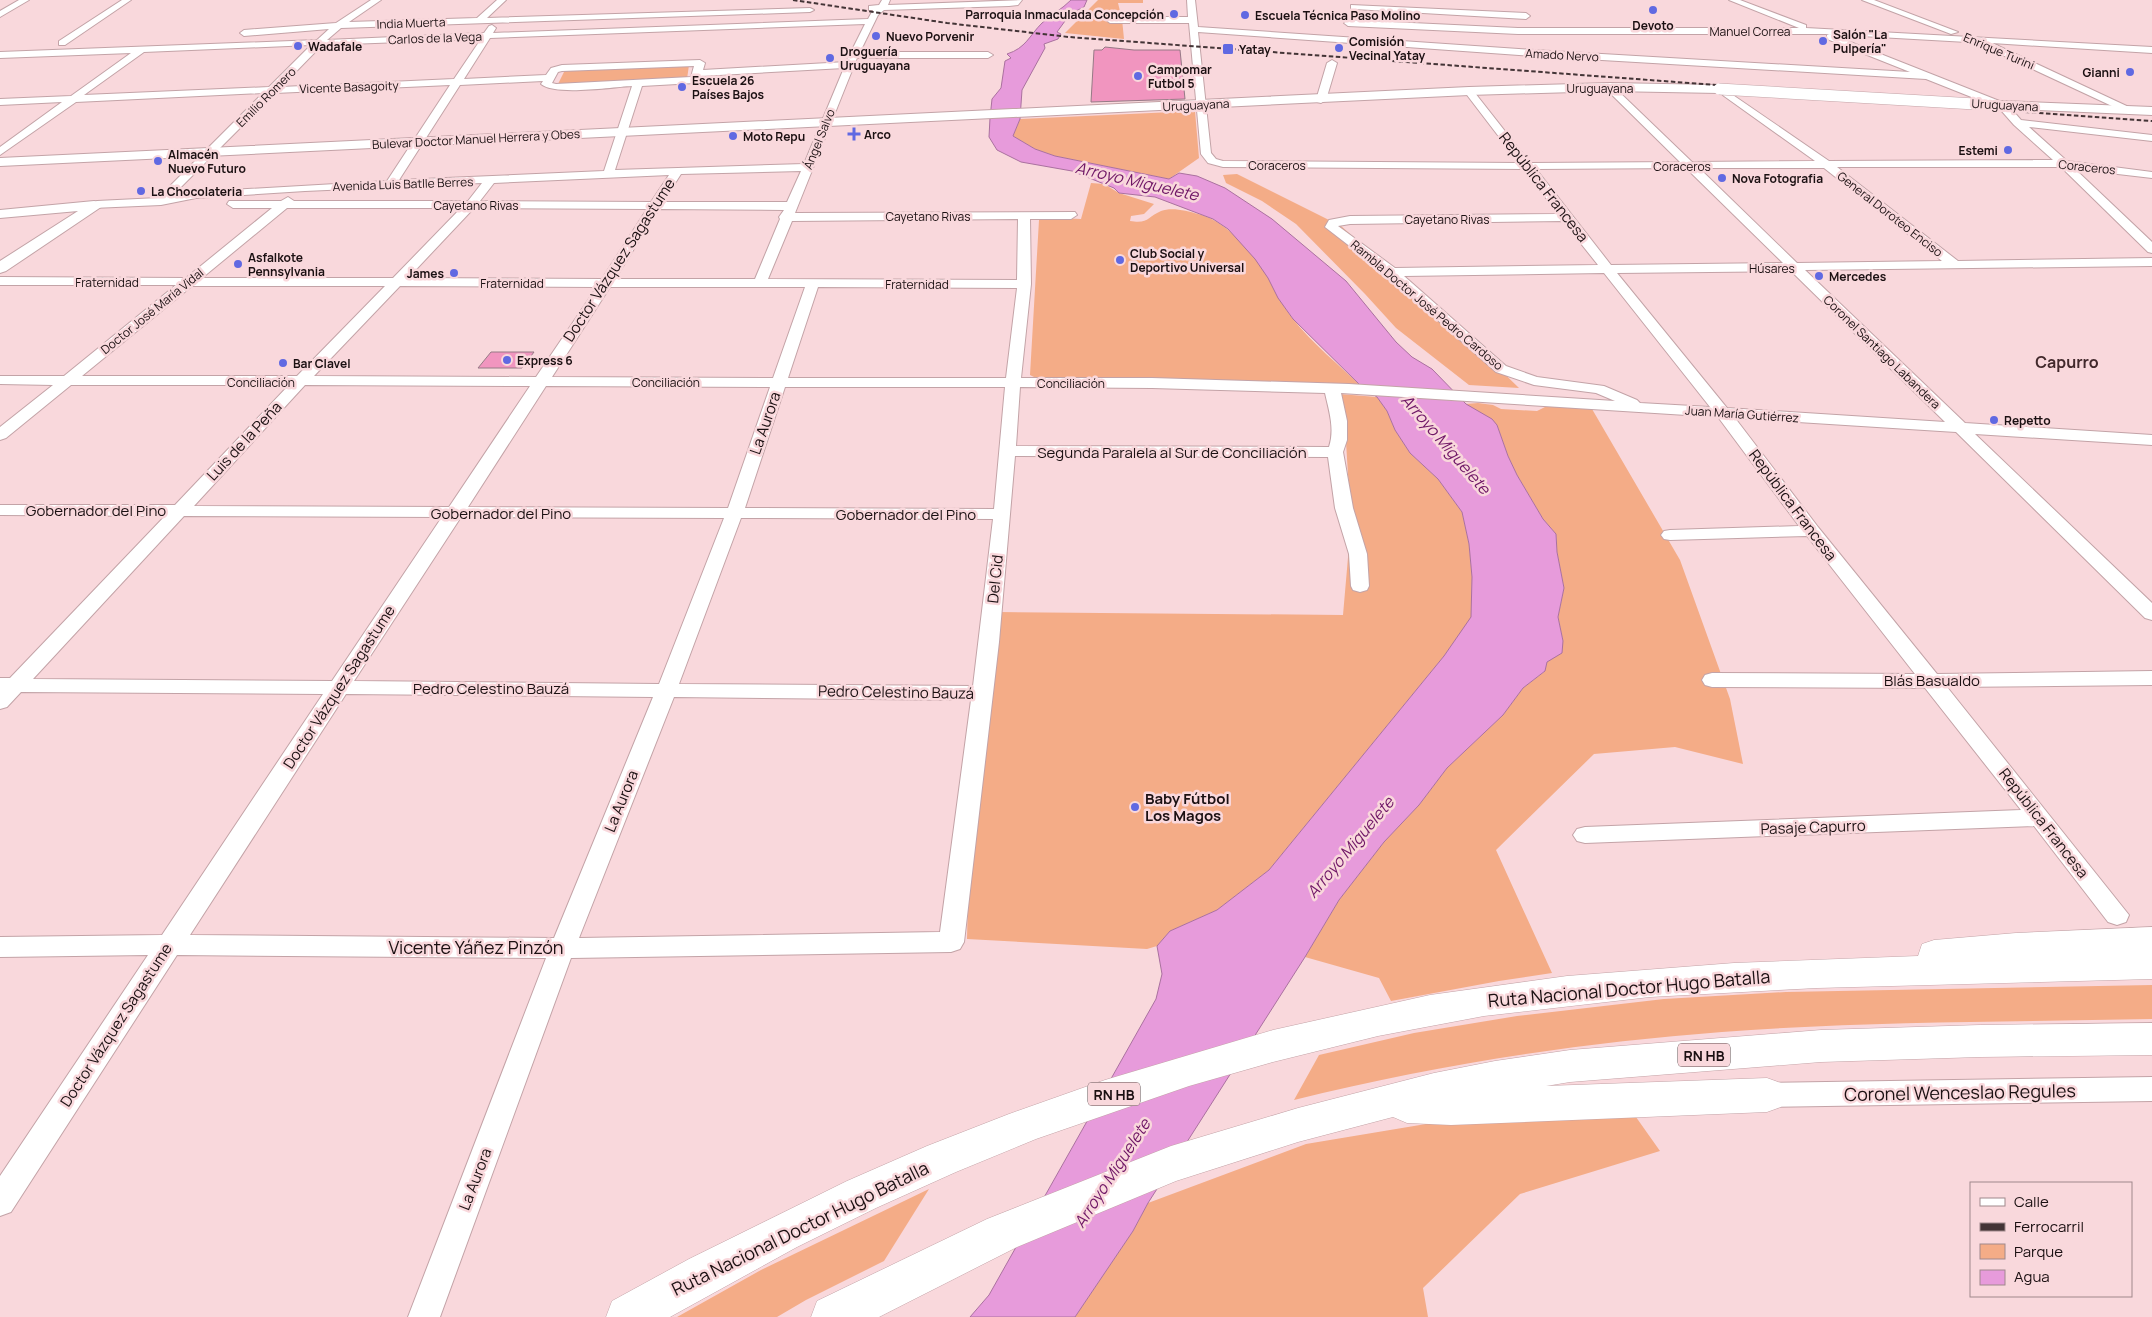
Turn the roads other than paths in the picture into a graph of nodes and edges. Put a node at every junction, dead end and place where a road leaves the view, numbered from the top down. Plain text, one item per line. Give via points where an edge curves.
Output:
1 (25, 0) edge
2 (127, 0) edge
3 (377, 0) edge
4 (502, 0) edge
5 (759, 0) edge
6 (1191, 0) edge
7 (1733, 0) edge
8 (1866, 0) edge
9 (1017, 2) edge
10 (1355, 3) edge
11 (884, 4) edge
12 (626, 5) dead end
13 (862, 9) dead end
14 (824, 10) dead end
15 (753, 12) junction
16 (0, 14) edge
17 (660, 15) junction
18 (617, 16) junction
19 (480, 20) junction
20 (497, 20) junction
21 (1110, 20) dead end
22 (870, 21) junction
23 (1348, 23) junction
24 (340, 25) junction
25 (1194, 25) junction
26 (1814, 31) junction
27 (235, 33) dead end
28 (654, 35) junction
29 (487, 36) junction
30 (1974, 39) junction
31 (1341, 40) junction
32 (320, 43) junction
33 (62, 44) junction
34 (1532, 45) junction
35 (0, 47) edge
36 (140, 50) junction
37 (2152, 50) edge
38 (0, 55) edge
39 (854, 55) junction
40 (988, 55) dead end
41 (1332, 62) dead end
42 (850, 65) junction
43 (698, 73) junction
44 (1929, 76) junction
45 (549, 78) junction
46 (457, 82) junction
47 (638, 83) junction
48 (274, 89) junction
49 (1612, 91) dead end
50 (1726, 94) dead end
51 (1472, 95) dead end
52 (73, 98) junction
53 (1326, 99) junction
54 (0, 102) edge
55 (1202, 105) junction
56 (2003, 106) junction
57 (2129, 111) junction
58 (2152, 112) edge
59 (953, 116) joint
60 (826, 122) junction
61 (2018, 123) junction
62 (622, 132) junction
63 (2152, 138) edge
64 (420, 141) junction
65 (0, 152) edge
66 (209, 153) junction
67 (0, 162) edge
68 (1826, 164) junction
69 (2064, 164) junction
70 (1529, 166) junction
71 (1690, 166) junction
72 (808, 167) junction
73 (677, 171) junction
74 (608, 175) junction
75 (2152, 175) edge
76 (490, 180) junction
77 (391, 184) junction
78 (305, 188) junction
79 (161, 201) junction
80 (97, 205) junction
81 (284, 205) junction
82 (471, 205) junction
83 (655, 206) junction
84 (788, 211) junction
85 (0, 214) edge
86 (1071, 215) dead end
87 (1024, 216) junction
88 (1567, 218) junction
89 (1330, 227) joint
90 (2152, 249) edge
91 (2152, 262) edge
92 (1955, 265) junction
93 (0, 268) edge
94 (1795, 268) junction
95 (1608, 270) junction
96 (1392, 272) junction
97 (0, 281) edge
98 (187, 282) junction
99 (395, 283) junction
100 (606, 283) junction
101 (760, 283) junction
102 (813, 283) junction
103 (1024, 284) junction
104 (0, 380) edge
105 (67, 381) junction
106 (300, 382) junction
107 (540, 382) junction
108 (780, 382) junction
109 (1013, 383) junction
110 (1332, 389) junction
111 (1642, 408) junction
112 (1723, 413) junction
113 (1960, 428) junction
114 (0, 435) edge
115 (2152, 440) edge
116 (1008, 451) junction
117 (1336, 452) junction
118 (0, 510) edge
119 (179, 511) junction
120 (455, 512) junction
121 (734, 514) junction
122 (1002, 514) junction
123 (1812, 531) junction
124 (1670, 535) dead end
125 (1360, 586) dead end
126 (2152, 614) edge
127 (2152, 678) edge
128 (1712, 680) dead end
129 (1932, 681) junction
130 (8, 685) edge
131 (340, 687) junction
132 (667, 689) junction
133 (981, 693) junction
134 (0, 702) edge
135 (2040, 818) junction
136 (1585, 835) dead end
137 (2117, 914) dead end
138 (2152, 941) edge
139 (951, 942) joint
140 (168, 946) junction
141 (0, 947) edge
142 (562, 948) junction
143 (2152, 965) edge
144 (1871, 970) junction
145 (2152, 1039) edge
146 (2152, 1089) edge
147 (1767, 1095) joint
148 (1376, 1105) junction
149 (0, 1202) edge
150 (424, 1317) edge
151 (628, 1317) edge
152 (833, 1317) edge

1 - 16 street
2 - 33 street
3 - 24 street, Emilio Romero
4 - 19 street
5 - 15 street
6 - 25 street
7 - 26 street
8 - 30 street, Enrique Turini
9 - 11 street
10 - 23 street
10 - 34 street via 1525,12
11 - 13 street
11 - 22 street, Ángel Salvo
12 - 18 street
14 - 15 street, India Muerta
15 - 17 street, India Muerta
17 - 18 street, India Muerta
17 - 28 street
18 - 20 street, India Muerta
19 - 20 street, India Muerta
19 - 24 street, India Muerta
20 - 29 street
21 - 25 street, Amado Nervo
22 - 28 street, Carlos de la Vega
22 - 39 street, Ángel Salvo
23 - 31 street
23 - 34 street, Manuel Correa via 1518,31
24 - 27 street, India Muerta
24 - 32 street, Emilio Romero
25 - 31 street, Amado Nervo
25 - 55 street
26 - 30 street, Manuel Correa
26 - 34 street, Manuel Correa
26 - 44 street
28 - 29 street, Carlos de la Vega
29 - 32 street, Carlos de la Vega
29 - 46 street
30 - 37 street, Manuel Correa
30 - 57 street, Enrique Turini
31 - 34 street, Amado Nervo
32 - 36 street, Carlos de la Vega
32 - 48 street, Emilio Romero
33 - 35 street
33 - 36 street via 150,39
34 - 44 street, Amado Nervo
36 - 38 street, Carlos de la Vega
36 - 52 street
39 - 40 street
39 - 42 street, Ángel Salvo
41 - 53 street
42 - 43 street
42 - 60 street, Ángel Salvo
43 - 45 street, Vicente Basagoity via 700,63 645,61 562,68 554,70
43 - 47 street via 695,80
44 - 56 street
45 - 46 street, Vicente Basagoity
45 - 47 street via 546,84 551,87
46 - 48 street, Vicente Basagoity
46 - 64 street
47 - 62 street
48 - 52 street, Vicente Basagoity
48 - 66 street, Emilio Romero
49 - 71 street, Coronel Santiago Labandera
50 - 68 street, General Doroteo Enciso
51 - 70 street, República Francesa
52 - 54 street, Vicente Basagoity
52 - 65 street
53 - 55 street, Uruguayana
53 - 56 street, Uruguayana, bridge via 1609,87 1719,89
55 - 59 street, Uruguayana
55 - 70 street, Coraceros via 1206,154 1212,161 1223,164
56 - 57 street, Uruguayana
56 - 61 street
57 - 58 street, Uruguayana
59 - 60 street, Bulevar Doctor Manuel Herrera y Obes
60 - 62 street, Bulevar Doctor Manuel Herrera y Obes
60 - 72 street, Ángel Salvo
61 - 63 street
61 - 69 street
62 - 64 street, Bulevar Doctor Manuel Herrera y Obes
62 - 74 street
64 - 66 street, Bulevar Doctor Manuel Herrera y Obes
64 - 77 street
66 - 67 street, Bulevar Doctor Manuel Herrera y Obes
66 - 79 street, Emilio Romero
68 - 69 street, Coraceros
68 - 71 street, Coraceros
68 - 92 street, General Doroteo Enciso
69 - 75 street, Coraceros
69 - 90 street
70 - 71 street, Coraceros
70 - 88 street, República Francesa
71 - 94 street, Coronel Santiago Labandera
72 - 73 street, Avenida Luis Batlle Berres
72 - 84 street, Ángel Salvo
73 - 74 street, Avenida Luis Batlle Berres
73 - 83 street, Doctor Vázquez Sagastume
74 - 76 street, Avenida Luis Batlle Berres
76 - 77 street, Avenida Luis Batlle Berres
76 - 82 street, Luis de la Peña
77 - 78 street, Avenida Luis Batlle Berres
78 - 79 street, Avenida Luis Batlle Berres via 196,195
78 - 81 street, Doctor José María Vidal
79 - 80 street, Avenida Luis Batlle Berres
79 - 81 street, Cayetano Rivas
80 - 85 street, Avenida Luis Batlle Berres
80 - 93 street
81 - 82 street, Cayetano Rivas
81 - 98 street, Doctor José María Vidal
82 - 83 street, Cayetano Rivas
82 - 99 street, Luis de la Peña
83 - 84 street, Cayetano Rivas
83 - 100 street, Doctor Vázquez Sagastume
84 - 87 street, Cayetano Rivas
84 - 101 street, Ángel Salvo
86 - 87 street, Cayetano Rivas
87 - 103 street, Del Cid
88 - 89 street, Cayetano Rivas via 1350,220 1333,222
88 - 95 street, República Francesa
89 - 96 street, Rambla Doctor José Pedro Cardoso
91 - 92 street, Húsares
92 - 94 street, Húsares
94 - 95 street, Húsares
94 - 113 street, Coronel Santiago Labandera
95 - 96 street, Húsares
95 - 112 street, República Francesa
96 - 111 street, Rambla Doctor José Pedro Cardoso via 1501,369 1534,381 1599,389
97 - 98 street, Fraternidad
98 - 99 street, Fraternidad
98 - 105 street, Doctor José María Vidal
99 - 100 street, Fraternidad
99 - 106 street, Luis de la Peña
100 - 101 street, Fraternidad
100 - 107 street, Doctor Vázquez Sagastume
101 - 102 street, Fraternidad
102 - 103 street, Fraternidad
102 - 108 street, La Aurora
103 - 109 street, Del Cid
104 - 105 street, Conciliación
105 - 106 street, Conciliación
105 - 114 street, Doctor José María Vidal
106 - 107 street, Conciliación
106 - 119 street, Luis de la Peña
107 - 108 street, Conciliación
107 - 120 street, Doctor Vázquez Sagastume
108 - 109 street, Conciliación
108 - 121 street, La Aurora
109 - 110 street, Conciliación via 1152,383
109 - 116 street, Del Cid
110 - 111 street, Juan María Gutiérrez
110 - 117 street via 1339,421
111 - 112 street, Juan María Gutiérrez
112 - 113 street, Juan María Gutiérrez
112 - 123 street, República Francesa
113 - 115 street, Juan María Gutiérrez
113 - 126 street, Coronel Santiago Labandera
116 - 117 street, Segunda Paralela al Sur de Conciliación
116 - 122 street, Del Cid
117 - 125 street via 1344,508 1358,554
118 - 119 street, Gobernador del Pino
119 - 120 street, Gobernador del Pino
119 - 130 street, Luis de la Peña
120 - 121 street, Gobernador del Pino
120 - 131 street, Doctor Vázquez Sagastume
121 - 122 street, Gobernador del Pino
121 - 132 street, La Aurora
122 - 133 street, Del Cid
123 - 124 street
123 - 129 street, República Francesa
127 - 129 street, Blás Basualdo
128 - 129 street, Blás Basualdo
129 - 135 street, República Francesa
130 - 131 street, Pedro Celestino Bauzá
130 - 134 street, Luis de la Peña
131 - 132 street, Pedro Celestino Bauzá
131 - 140 street, Doctor Vázquez Sagastume
132 - 133 street, Pedro Celestino Bauzá
132 - 142 street, La Aurora
133 - 139 street, Del Cid
135 - 136 street, Pasaje Capurro
135 - 137 street, República Francesa
138 - 144 highway via 1983,948 1926,955
139 - 142 street, Vicente Yáñez Pinzón
140 - 141 street, Vicente Yáñez Pinzón
140 - 142 street, Vicente Yáñez Pinzón
140 - 149 street, Doctor Vázquez Sagastume
142 - 150 street, La Aurora
143 - 144 highway, Ruta Nacional Doctor Hugo Batalla / RN HB
144 - 151 highway, Ruta Nacional Doctor Hugo Batalla / RN HB via 1654,982 1480,1002 1416,1012 1196,1066 993,1138 911,1171 775,1237
145 - 148 highway, RN HB via 1821,1046 1570,1066 1495,1077
146 - 147 street, Coronel Wenceslao Regules
147 - 148 highway via 1451,1108
148 - 152 highway, RN HB via 1264,1134 1171,1164 968,1249

